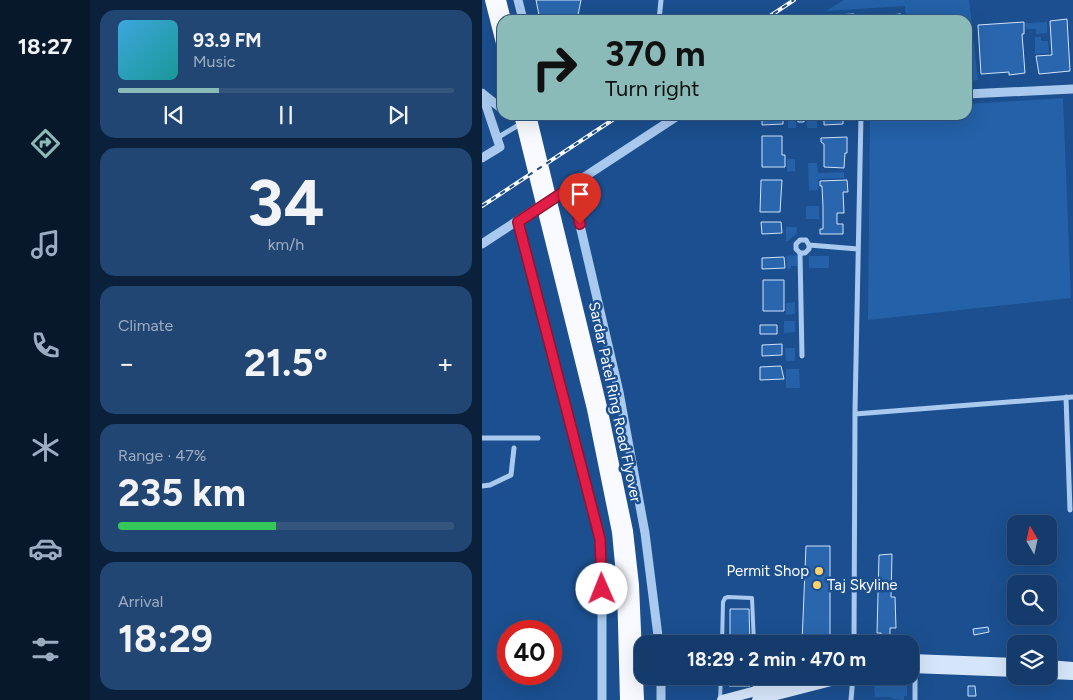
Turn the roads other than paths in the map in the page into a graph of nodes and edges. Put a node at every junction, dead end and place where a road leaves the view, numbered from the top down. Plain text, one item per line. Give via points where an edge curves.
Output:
1 (491, 0) edge
2 (500, 0) edge
3 (518, 0) edge
4 (661, 0) edge
5 (504, 15) edge
6 (522, 15) edge
7 (660, 15) edge
8 (497, 23) edge
9 (1072, 89) edge
10 (482, 93) edge
11 (972, 94) edge
12 (497, 105) edge
13 (521, 120) edge
14 (529, 120) edge
15 (531, 120) edge
16 (672, 120) edge
17 (861, 120) edge
18 (498, 142) junction
19 (482, 158) edge
20 (571, 187) junction
21 (518, 222) junction
22 (482, 244) edge
23 (809, 244) junction
24 (858, 248) junction
25 (800, 253) junction
26 (802, 356) dead end
27 (1069, 397) edge
28 (856, 414) junction
29 (482, 438) edge
30 (538, 438) dead end
31 (514, 448) dead end
32 (482, 486) edge
33 (1070, 510) dead end
34 (628, 586) junction
35 (658, 635) edge
36 (722, 635) edge
37 (754, 635) edge
38 (854, 635) edge
39 (919, 663) edge
40 (1007, 663) edge
41 (919, 664) edge
42 (1057, 665) edge
43 (1072, 666) edge
44 (1007, 671) edge
45 (1057, 675) edge
46 (1072, 676) edge
47 (661, 685) edge
48 (721, 685) edge
49 (785, 685) edge
50 (807, 685) edge
51 (852, 685) edge
52 (914, 685) edge
53 (756, 695) edge
54 (602, 700) edge
55 (626, 700) edge
56 (638, 700) edge
57 (662, 700) edge
58 (721, 700) edge
59 (851, 700) edge
60 (915, 700) edge

1 - 8 highway
2 - 5 highway
3 - 6 street
4 - 7 street
9 - 11 street
10 - 12 street
10 - 18 street
13 - 34 highway, Sardar Patel Ring Road Flyover via 593,409
14 - 18 street
15 - 34 highway, Sardar Patel Ring Road Flyover via 602,407 627,531
16 - 20 street
17 - 24 street
18 - 19 street
20 - 21 street
20 - 35 street via 619,392 645,533
21 - 22 street
21 - 54 street via 600,539
23 - 24 street
23 - 25 street via 805,253
23 - 25 street via 800,240 796,244
24 - 28 street
25 - 26 street
27 - 28 street
27 - 33 street
28 - 38 street
29 - 30 street
31 - 32 street via 511,475
34 - 55 highway, Sardar Patel Ring Road Flyover
34 - 56 highway, Sardar Patel Ring Road Flyover
36 - 37 lane via 723,602 728,597 752,598
39 - 40 main road
41 - 44 main road
42 - 43 main road
45 - 46 main road
47 - 57 street
48 - 58 lane
49 - 53 main road
50 - 53 main road
51 - 59 street
52 - 60 street
53 - 58 main road

